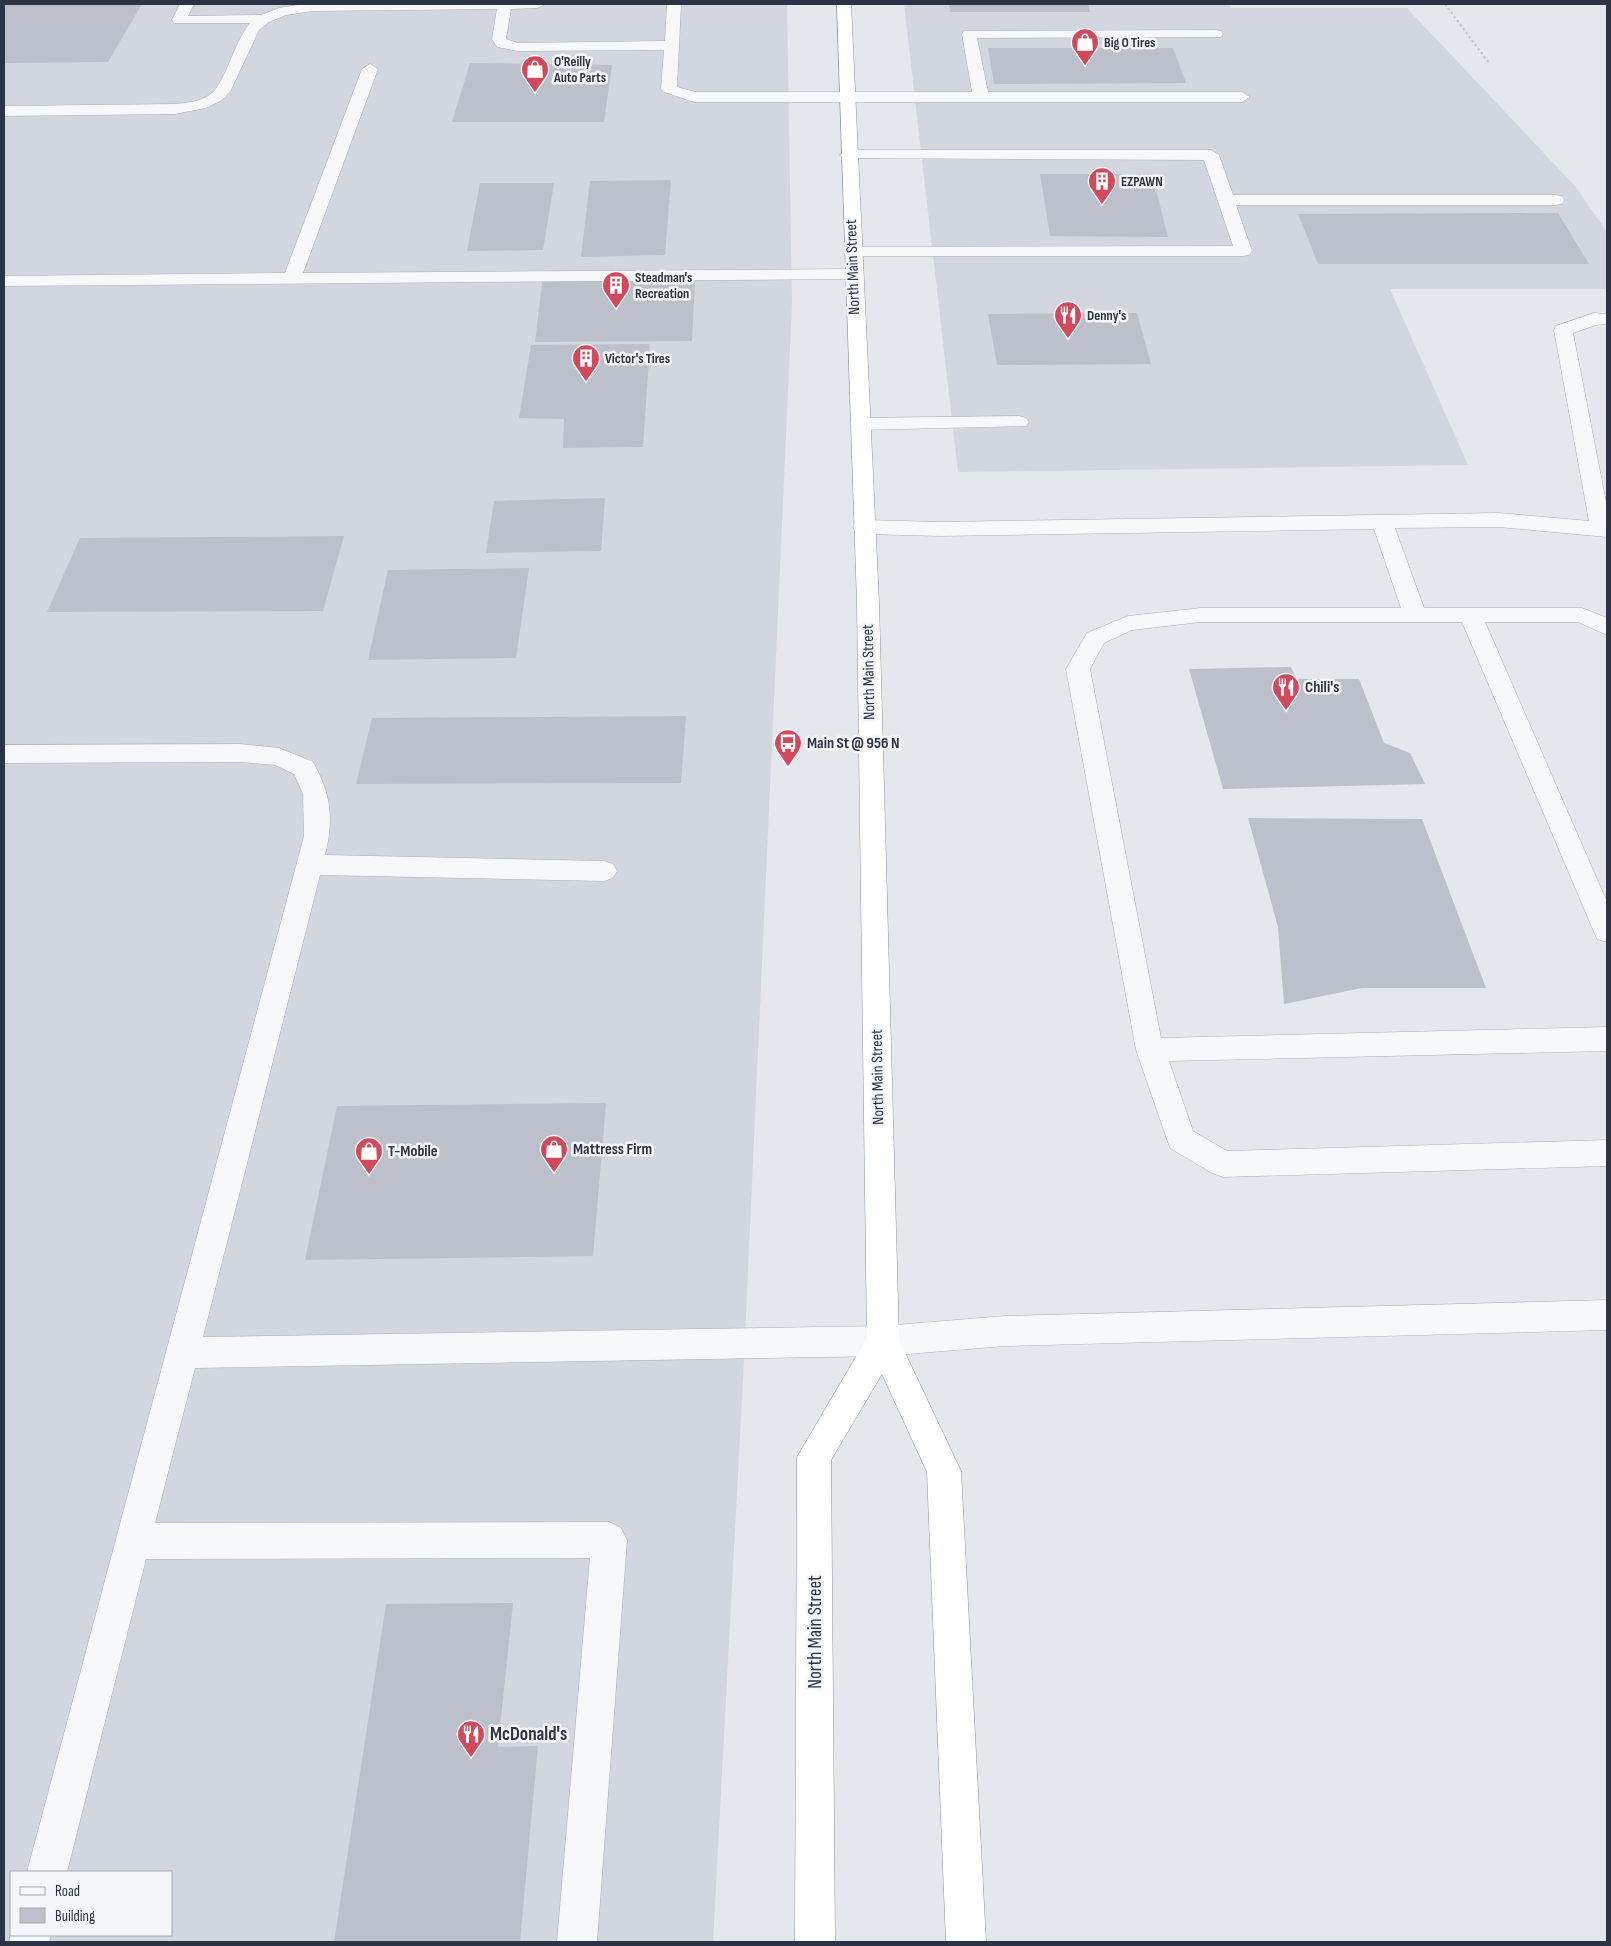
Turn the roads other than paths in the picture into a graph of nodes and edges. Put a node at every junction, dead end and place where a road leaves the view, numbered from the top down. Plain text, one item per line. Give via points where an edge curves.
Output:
1 (187, 4) edge
2 (505, 4) edge
3 (538, 4) edge
4 (674, 4) edge
5 (844, 4) edge
6 (264, 19) junction
7 (1216, 34) dead end
8 (672, 45) junction
9 (370, 69) dead end
10 (846, 97) junction
11 (981, 97) junction
12 (1242, 97) dead end
13 (4, 111) edge
14 (848, 155) junction
15 (1226, 200) junction
16 (1556, 200) dead end
17 (852, 251) junction
18 (853, 274) junction
19 (292, 278) junction
20 (4, 281) edge
21 (1607, 319) edge
22 (1019, 422) dead end
23 (860, 424) junction
24 (1382, 522) junction
25 (864, 527) junction
26 (1604, 530) edge
27 (1415, 615) junction
28 (1470, 615) junction
29 (1607, 627) edge
30 (4, 754) edge
31 (310, 865) junction
32 (604, 870) dead end
33 (1607, 932) edge
34 (1607, 1038) edge
35 (1150, 1050) junction
36 (1607, 1153) edge
37 (1607, 1315) edge
38 (883, 1341) junction
39 (181, 1354) junction
40 (132, 1541) junction
41 (47, 1871) edge
42 (577, 1932) edge
43 (816, 1942) edge
44 (966, 1942) edge

1 - 6 lane via 178,20
2 - 3 lane
2 - 6 lane via 313,7 292,9
2 - 8 lane via 499,39 502,44 518,47
4 - 8 lane
5 - 10 highway, North Main Street
6 - 13 lane via 256,24 222,92 215,99 198,106
7 - 11 lane via 969,34
8 - 10 lane via 669,89 694,97
9 - 19 lane
10 - 11 lane
10 - 14 highway, North Main Street
11 - 12 lane
14 - 15 lane via 1211,155
14 - 17 highway, North Main Street
15 - 16 lane
15 - 17 lane via 1243,252
17 - 18 highway, North Main Street
18 - 19 lane
18 - 23 highway, North Main Street
19 - 20 lane
21 - 26 lane via 1594,319 1563,330
22 - 23 lane
23 - 25 highway, North Main Street
24 - 25 lane via 941,529
24 - 26 lane via 1499,520
24 - 27 lane
25 - 38 highway, North Main Street
27 - 28 lane
27 - 35 lane via 1201,615 1128,622 1095,638 1078,669
28 - 29 lane via 1582,615
28 - 33 lane
30 - 31 lane via 240,753 279,757 304,768 316,794 317,836
31 - 32 lane
31 - 39 lane
34 - 35 lane
35 - 36 lane via 1182,1139 1223,1164
37 - 38 lane via 1004,1331
38 - 39 lane
38 - 43 highway, North Main Street via 814,1457
38 - 44 highway, North Main Street via 944,1471
39 - 40 lane
40 - 41 lane
40 - 42 lane via 609,1540

